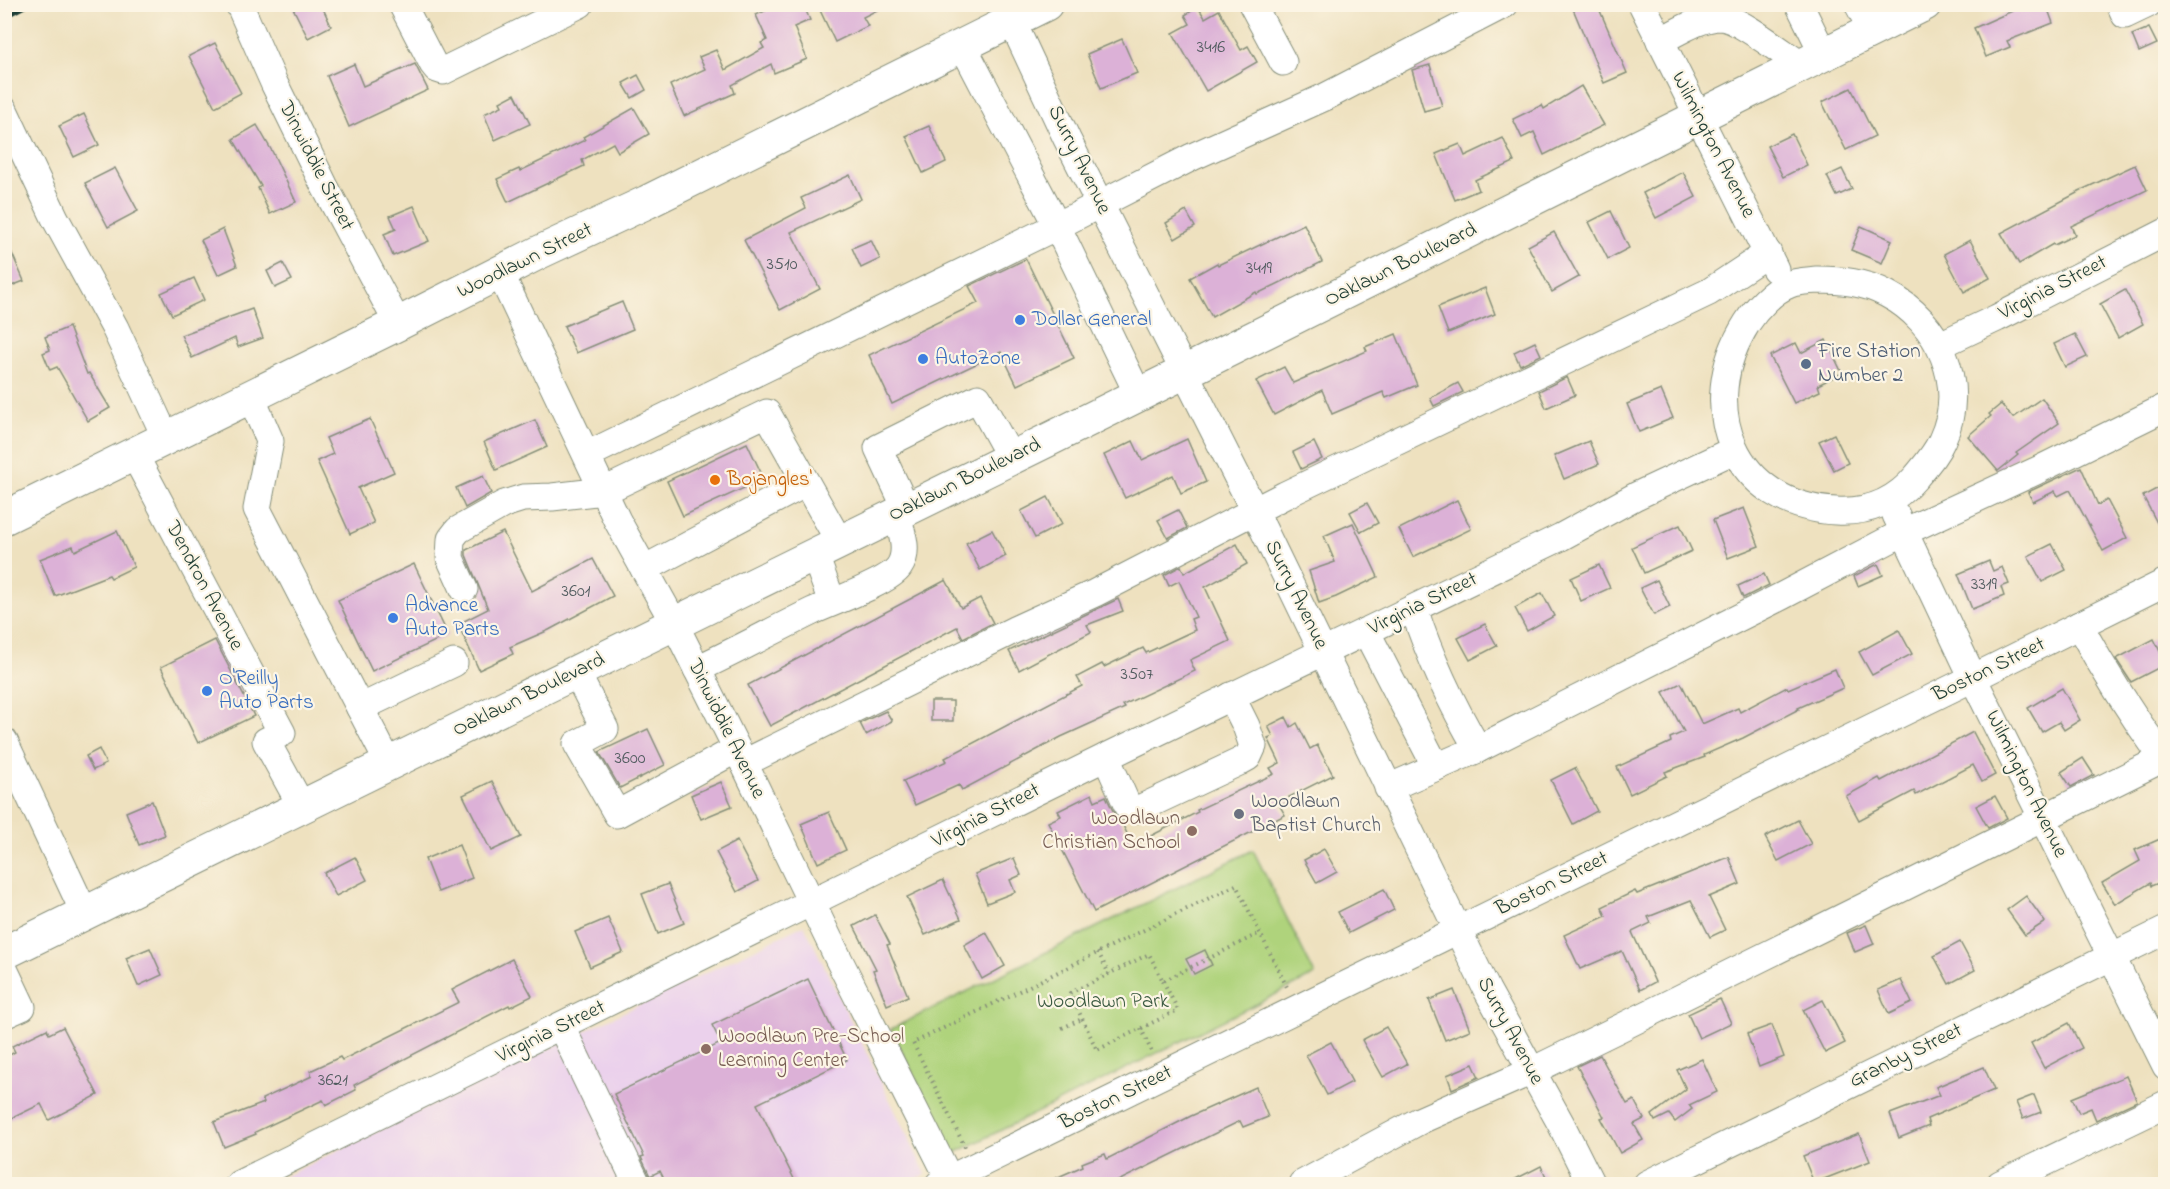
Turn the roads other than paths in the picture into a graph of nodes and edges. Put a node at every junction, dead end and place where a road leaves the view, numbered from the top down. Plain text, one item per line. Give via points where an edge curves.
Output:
1 (239, 4) edge
2 (402, 4) edge
3 (580, 4) edge
4 (1046, 4) edge
5 (1252, 4) edge
6 (1505, 4) edge
7 (1642, 4) edge
8 (1799, 4) edge
9 (2120, 4) edge
10 (2148, 4) edge
11 (1921, 5) edge
12 (1008, 13) edge
13 (1865, 17) edge
14 (1660, 41) junction
15 (963, 46) junction
16 (1812, 59) junction
17 (1283, 62) dead end
18 (4, 110) edge
19 (1698, 117) junction
20 (1101, 205) junction
21 (1057, 226) junction
22 (2166, 232) edge
23 (1767, 253) junction
24 (500, 273) junction
25 (1784, 286) junction
26 (398, 324) junction
27 (1940, 345) junction
28 (1185, 371) junction
29 (1138, 394) junction
30 (251, 397) junction
31 (2166, 407) edge
32 (166, 438) junction
33 (1734, 450) junction
34 (134, 454) junction
35 (587, 455) junction
36 (1011, 458) junction
37 (806, 483) junction
38 (603, 490) junction
39 (1889, 500) junction
40 (1254, 510) junction
41 (901, 511) junction
42 (4, 518) edge
43 (1904, 532) junction
44 (826, 547) junction
45 (644, 569) junction
46 (2166, 582) edge
47 (464, 589) dead end
48 (832, 602) junction
49 (1414, 609) junction
50 (674, 623) junction
51 (2079, 625) junction
52 (1366, 631) junction
53 (1323, 652) junction
54 (454, 663) dead end
55 (697, 669) junction
56 (576, 672) junction
57 (1973, 678) junction
58 (1231, 696) junction
59 (360, 708) junction
60 (4, 741) edge
61 (1478, 749) junction
62 (740, 756) junction
63 (1106, 757) junction
64 (2164, 757) edge
65 (389, 764) junction
66 (1436, 767) junction
67 (1388, 788) junction
68 (302, 807) junction
69 (2043, 818) junction
70 (812, 903) junction
71 (85, 914) junction
72 (2166, 930) edge
73 (1458, 931) junction
74 (4, 953) edge
75 (2111, 957) junction
76 (4, 969) edge
77 (4, 1015) edge
78 (561, 1026) junction
79 (2166, 1066) edge
80 (1532, 1071) junction
81 (2166, 1104) edge
82 (946, 1183) edge
83 (239, 1185) edge
84 (637, 1185) edge
85 (1302, 1185) edge
86 (1590, 1185) edge
87 (1647, 1185) edge
88 (2000, 1185) edge

1 - 26 street, Dinwiddie Street via 324,185
2 - 3 street via 433,64 443,71
4 - 12 highway, Woodlawn Street
5 - 17 street
6 - 20 street via 1325,98 1192,158
7 - 14 street, Wilmington Avenue
8 - 16 street
9 - 10 street via 2125,15
11 - 13 highway, Oaklawn Boulevard
12 - 15 highway, Woodlawn Street
12 - 20 street, Surry Avenue
13 - 16 highway, Oaklawn Boulevard
14 - 16 street via 1702,21 1722,17
14 - 19 street, Wilmington Avenue
15 - 21 street
15 - 24 highway, Woodlawn Street
16 - 19 highway, Oaklawn Boulevard
18 - 32 street via 55,218 116,328
19 - 23 street, Wilmington Avenue
19 - 28 highway, Oaklawn Boulevard
20 - 21 street
20 - 28 street, Surry Avenue
21 - 29 street
21 - 35 street
22 - 27 street, Virginia Street
23 - 25 street, Wilmington Avenue
23 - 40 street via 1709,292
24 - 26 highway, Woodlawn Street
24 - 35 street, Dinwiddie Avenue
25 - 27 street via 1842,280 1886,293 1923,321
25 - 33 street via 1753,314 1731,354 1722,408
26 - 30 highway, Woodlawn Street
27 - 39 street via 1952,392 1943,439 1910,485
28 - 29 highway, Oaklawn Boulevard
28 - 40 street, Surry Avenue
29 - 36 highway, Oaklawn Boulevard
30 - 32 highway, Woodlawn Street
30 - 59 street via 270,441 257,509
31 - 43 street
32 - 34 highway, Woodlawn Street
33 - 39 street via 1767,489 1792,503 1845,512 1870,509
33 - 49 street, Virginia Street
34 - 42 highway, Woodlawn Street
34 - 68 street, Dendron Avenue via 282,733 267,741
35 - 38 street, Dinwiddie Avenue
36 - 41 highway, Oaklawn Boulevard
36 - 41 street via 978,398 878,448
37 - 38 street via 767,413
37 - 44 street
37 - 45 street
38 - 45 street, Dinwiddie Avenue
38 - 47 street via 523,498 504,504 458,530 451,540 450,558
39 - 43 street, Wilmington Avenue
40 - 53 street, Surry Avenue
40 - 62 street via 1095,593
41 - 44 highway, Oaklawn Boulevard
41 - 48 street via 904,556 898,568
43 - 57 street, Wilmington Avenue
43 - 61 street
44 - 48 street
44 - 50 highway, Oaklawn Boulevard
45 - 50 street, Dinwiddie Avenue
46 - 51 street, Boston Street
48 - 55 street
49 - 52 street, Virginia Street
49 - 61 street via 1454,706
50 - 55 street, Dinwiddie Avenue
50 - 56 highway, Oaklawn Boulevard
51 - 57 street, Boston Street
51 - 64 street via 2135,720
52 - 53 street, Virginia Street
52 - 66 street
53 - 58 street, Virginia Street
53 - 67 street, Surry Avenue
54 - 59 street
55 - 62 street, Dinwiddie Avenue
56 - 62 street via 605,729 577,744 616,814
56 - 65 highway, Oaklawn Boulevard
57 - 69 street, Wilmington Avenue
57 - 73 street, Boston Street
58 - 63 street, Virginia Street
58 - 63 street via 1253,746 1239,762 1132,809
59 - 65 street
60 - 71 street
61 - 66 street
62 - 70 street, Dinwiddie Avenue
63 - 70 street, Virginia Street
64 - 69 street
65 - 68 highway, Oaklawn Boulevard
66 - 67 street
67 - 73 street, Surry Avenue
68 - 71 highway, Oaklawn Boulevard
69 - 75 street, Wilmington Avenue
69 - 80 street
70 - 78 street, Virginia Street
70 - 82 street, Dinwiddie Avenue
71 - 74 highway, Oaklawn Boulevard
72 - 75 street, Granby Street
73 - 80 street, Surry Avenue
73 - 82 street, Boston Street
75 - 79 street, Wilmington Avenue
75 - 87 street, Granby Street
76 - 77 street via 22,1006
78 - 83 street, Virginia Street
78 - 84 street
80 - 85 street via 1421,1120
80 - 86 street, Surry Avenue
81 - 88 street

